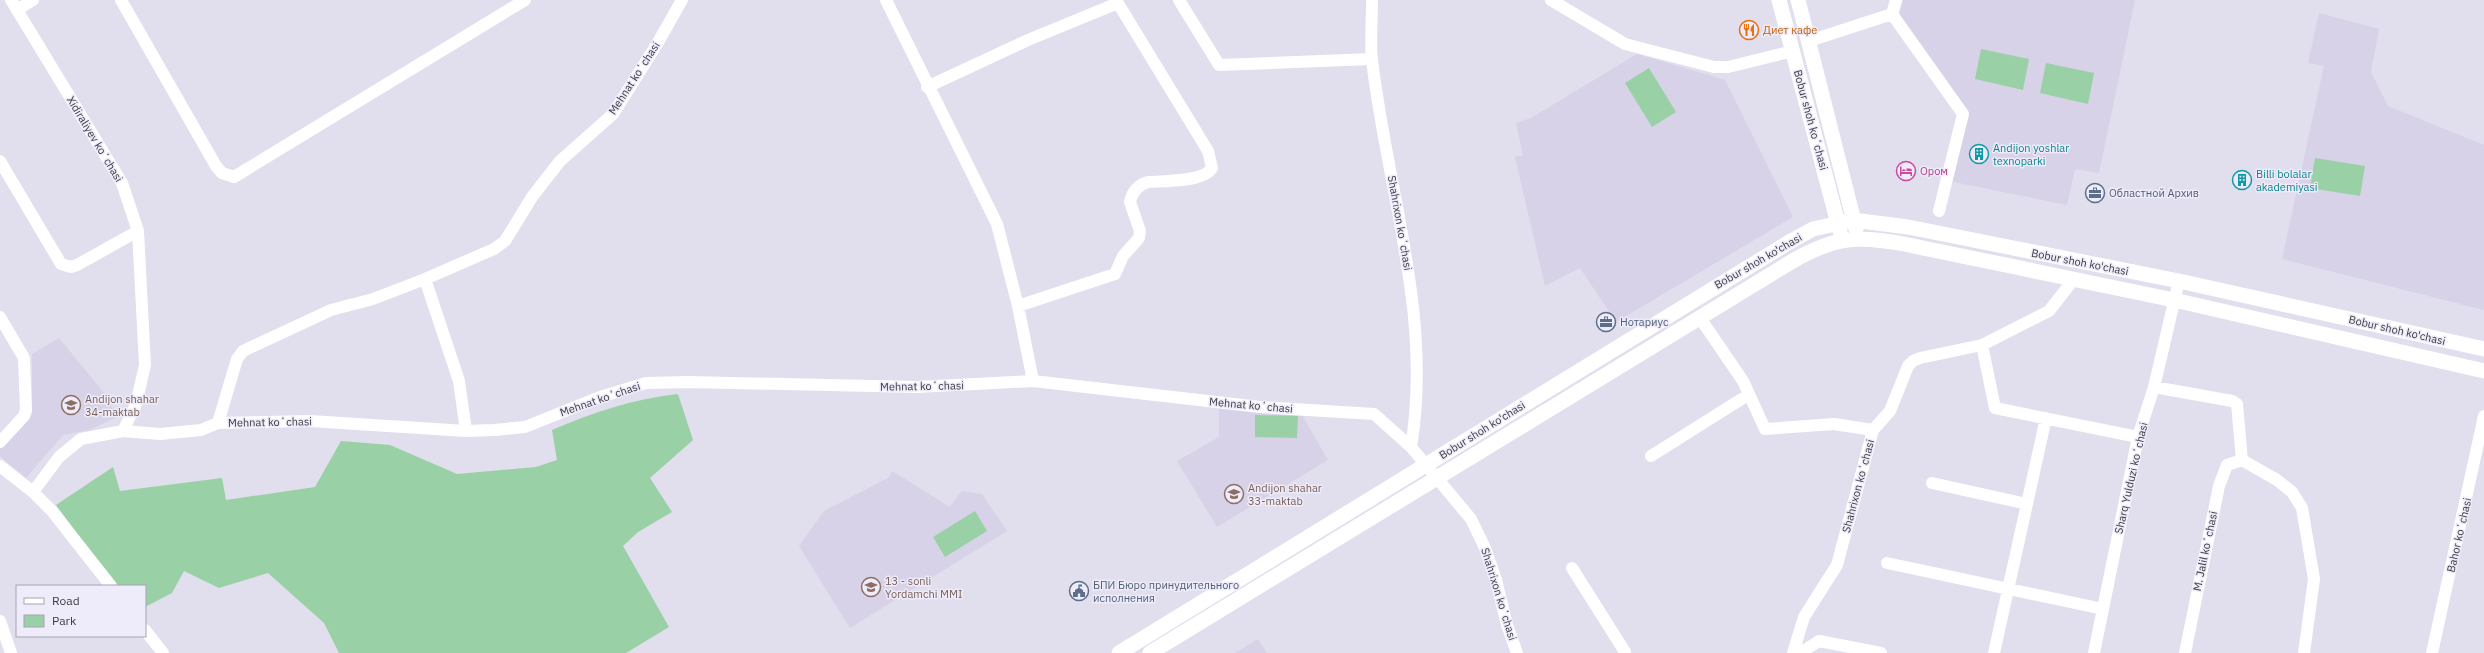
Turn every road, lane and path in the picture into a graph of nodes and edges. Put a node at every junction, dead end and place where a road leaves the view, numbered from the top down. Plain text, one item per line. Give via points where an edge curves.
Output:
1 (33, 0) edge
2 (121, 0) edge
3 (525, 0) edge
4 (682, 0) edge
5 (886, 0) edge
6 (1179, 0) edge
7 (1372, 0) edge
8 (1550, 0) edge
9 (1780, 0) edge
10 (1798, 0) edge
11 (1896, 0) edge
12 (1117, 1) edge
13 (14, 5) edge
14 (1892, 14) junction
15 (1809, 41) junction
16 (1793, 51) junction
17 (1372, 59) junction
18 (927, 87) junction
19 (0, 161) edge
20 (1844, 184) junction
21 (1829, 190) junction
22 (1939, 211) dead end
23 (1853, 220) junction
24 (1837, 222) junction
25 (138, 231) junction
26 (1858, 238) junction
27 (1842, 240) junction
28 (426, 279) junction
29 (2074, 279) junction
30 (2179, 281) junction
31 (2174, 300) junction
32 (1018, 306) junction
33 (0, 316) edge
34 (1700, 318) junction
35 (1982, 345) junction
36 (2484, 349) edge
37 (2484, 371) edge
38 (1033, 381) junction
39 (2154, 387) junction
40 (1748, 395) junction
41 (2484, 416) edge
42 (2046, 418) junction
43 (218, 423) junction
44 (1873, 430) junction
45 (123, 431) junction
46 (466, 431) junction
47 (2138, 437) junction
48 (0, 442) edge
49 (1411, 446) junction
50 (1651, 456) dead end
51 (2242, 460) junction
52 (1426, 465) junction
53 (0, 466) edge
54 (1437, 478) junction
55 (1932, 483) dead end
56 (33, 492) junction
57 (2027, 504) junction
58 (1887, 563) dead end
59 (1572, 568) dead end
60 (110, 585) edge
61 (2008, 589) junction
62 (2103, 609) junction
63 (0, 621) edge
64 (146, 631) edge
65 (1625, 652) edge
66 (12, 653) edge
67 (163, 653) edge
68 (1119, 653) edge
69 (1150, 653) edge
70 (1517, 653) edge
71 (1793, 653) edge
72 (1800, 653) edge
73 (1881, 653) edge
74 (1994, 653) edge
75 (2094, 653) edge
76 (2185, 653) edge
77 (2304, 653) edge
78 (2432, 653) edge

1 - 13 street
2 - 3 street via 216,166 222,173 234,177
4 - 28 street, Mehnat koʻchasi via 613,114 560,161 532,197 505,241 494,249
5 - 18 street
6 - 17 street via 1219,65
7 - 17 street, Shahrixon koʻchasi
8 - 16 street via 1625,44 1714,67 1728,67
9 - 16 main road, Bobur shoh koʻchasi
10 - 15 main road, Bobur shoh koʻchasi
11 - 14 street
12 - 18 street
12 - 32 street via 1208,152 1212,168 1198,178 1148,182 1136,189 1130,202 1140,231 1139,238 1125,253 1115,274
13 - 25 street, Xidiraliyev koʻchasi via 122,183
14 - 15 street
14 - 22 street via 1963,114
15 - 20 main road, Bobur shoh koʻchasi
16 - 21 main road, Bobur shoh koʻchasi
17 - 49 street, Shahrixon koʻchasi via 1408,275 1418,355 1416,414
18 - 32 street via 997,224
19 - 25 street via 61,264 77,266
20 - 21 main road
20 - 23 main road, Bobur shoh koʻchasi
21 - 24 main road, Bobur shoh koʻchasi
23 - 24 main road, Bobur shoh ko'chasi
23 - 26 main road, Bobur shoh koʻchasi
23 - 30 main road, Bobur shoh ko'chasi via 1908,226
24 - 27 main road, Bobur shoh koʻchasi
24 - 52 main road, Bobur shoh ko'chasi via 1813,230 1784,245
25 - 45 street, Xidiraliyev koʻchasi via 145,365 136,404
26 - 27 main road, Bobur shoh ko'chasi
26 - 29 main road, Bobur shoh ko'chasi via 1904,244
27 - 34 main road, Bobur shoh ko'chasi via 1829,243 1795,260
28 - 43 street, Mehnat koʻchasi via 373,299 331,310 243,351 236,359
28 - 46 street via 459,381
29 - 31 main road, Bobur shoh ko'chasi
29 - 35 street, Shahrixon koʻchasi via 2049,311
30 - 31 street, Sharq Yulduzi koʻchasi
30 - 36 main road, Bobur shoh ko'chasi
31 - 37 main road, Bobur shoh ko'chasi
31 - 39 street, Sharq Yulduzi koʻchasi
32 - 38 street
33 - 48 street via 24,358 26,410 24,416
34 - 40 street via 1743,381
34 - 54 main road, Bobur shoh ko'chasi
35 - 42 street via 1995,408
35 - 44 street, Shahrixon koʻchasi via 1913,361 1908,366 1890,412
38 - 46 street, Mehnat koʻchasi via 917,387 646,383 600,397 525,427
38 - 49 street, Mehnat koʻchasi via 1260,407 1374,414
39 - 47 street, Sharq Yulduzi koʻchasi
39 - 51 street via 2237,404
40 - 44 street via 1765,429 1834,424
40 - 50 street
41 - 78 street, Bahor koʻchasi
42 - 47 street
42 - 57 street
43 - 45 street, Mehnat koʻchasi via 201,430 160,434
43 - 46 street, Mehnat koʻchasi via 310,421
44 - 71 street, Shahrixon koʻchasi via 1837,565 1804,617
45 - 56 street, Mehnat koʻchasi via 81,439 59,457
47 - 62 street, Sharq Yulduzi koʻchasi
49 - 52 street, Mehnat koʻchasi
51 - 76 street, M. Jalil koʻchasi via 2227,465 2219,486
51 - 77 street via 2287,488 2302,508 2314,579
52 - 54 street, Shahrixon koʻchasi
52 - 68 main road, Bobur shoh ko'chasi
53 - 56 street
54 - 69 main road, Bobur shoh ko'chasi
54 - 70 street, Shahrixon koʻchasi via 1457,500 1485,548
55 - 57 street
56 - 60 street via 69,532
57 - 61 street
58 - 61 street
59 - 65 street
61 - 62 street
61 - 74 street
62 - 75 street, Sharq Yulduzi koʻchasi
63 - 66 street
64 - 67 street
72 - 73 street via 1819,641

